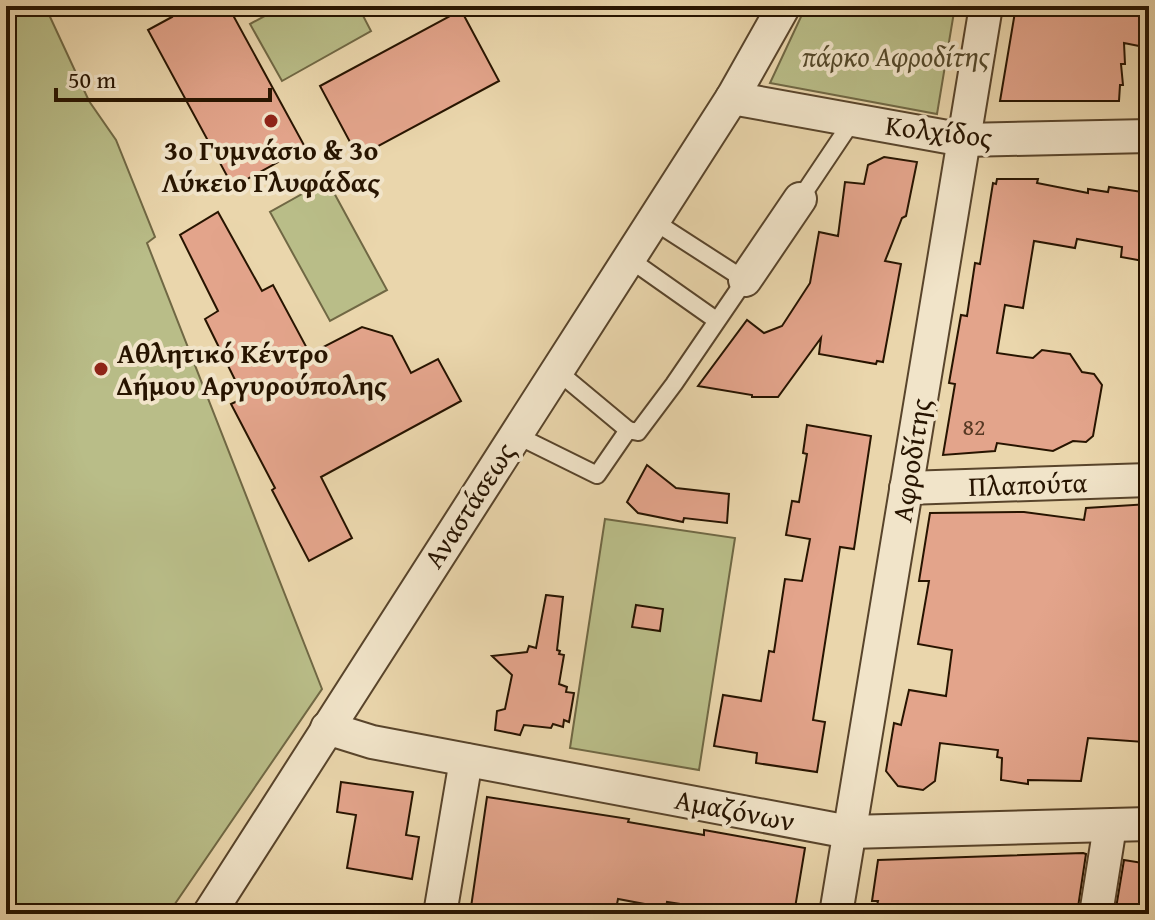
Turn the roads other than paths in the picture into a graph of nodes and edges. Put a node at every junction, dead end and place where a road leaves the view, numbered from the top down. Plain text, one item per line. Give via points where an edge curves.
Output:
1 (784, 6) edge
2 (986, 6) edge
3 (732, 98) junction
4 (853, 120) junction
5 (1149, 136) edge
6 (964, 140) junction
7 (800, 199) joint
8 (652, 220) junction
9 (628, 258) junction
10 (745, 280) junction
11 (716, 320) junction
12 (556, 370) junction
13 (628, 430) junction
14 (514, 434) junction
15 (1149, 480) edge
16 (906, 488) junction
17 (327, 728) junction
18 (466, 760) junction
19 (1149, 824) edge
20 (1110, 826) junction
21 (849, 832) junction
22 (209, 914) edge
23 (440, 914) edge
24 (836, 914) edge
25 (1096, 914) edge

1 - 3 street, Αναστάσεως
2 - 6 street, Αφροδίτης
3 - 4 street, Κολχίδος
3 - 8 street, Αναστάσεως
4 - 6 street, Κολχίδος
4 - 7 lane
5 - 6 street, Κολχίδος
6 - 16 street, Αφροδίτης
7 - 10 street
8 - 9 street, Αναστάσεως
8 - 10 lane
9 - 11 lane
9 - 12 street, Αναστάσεως
10 - 11 lane
11 - 13 lane via 638,432
12 - 13 lane
12 - 14 street, Αναστάσεως
13 - 14 lane via 597,475
14 - 17 street, Αναστάσεως
15 - 16 street, Πλαπούτα
16 - 21 street, Αφροδίτης
17 - 18 street, Αμαζόνων
17 - 22 street, Αναστάσεως
18 - 21 street, Αμαζόνων
18 - 23 street
19 - 20 street, Αμαζόνων
20 - 21 street, Αμαζόνων
20 - 25 street
21 - 24 street, Αφροδίτης

